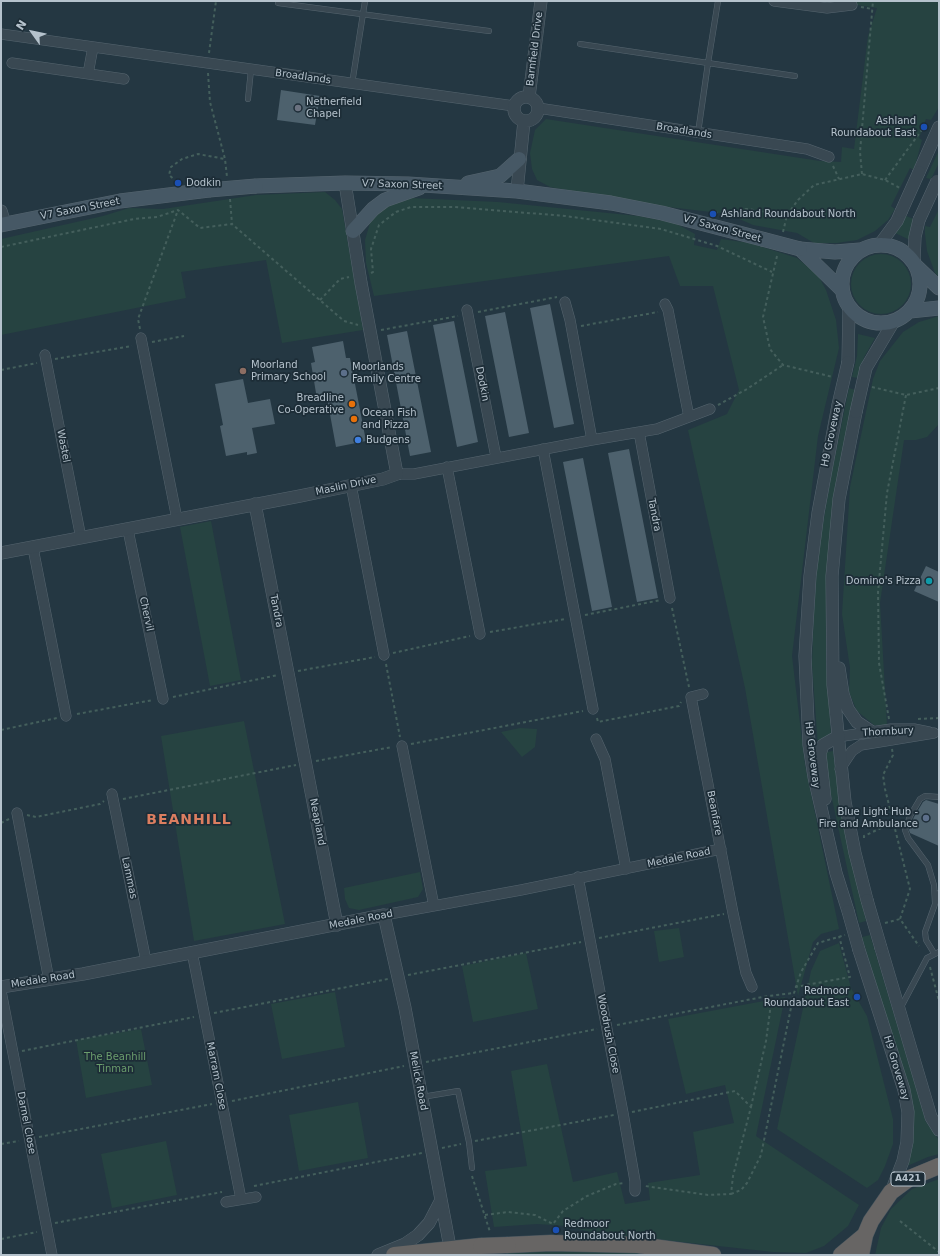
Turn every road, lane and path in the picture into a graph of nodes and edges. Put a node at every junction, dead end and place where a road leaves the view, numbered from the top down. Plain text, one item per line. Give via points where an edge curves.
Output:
1 (216, 1) edge
2 (365, 1) edge
3 (541, 1) edge
4 (718, 1) edge
5 (774, 1) edge
6 (873, 1) edge
7 (278, 3) dead end
8 (852, 5) dead end
9 (363, 15) junction
10 (489, 31) dead end
11 (1, 34) edge
12 (580, 44) dead end
13 (93, 47) junction
14 (12, 63) dead end
15 (708, 63) junction
16 (208, 64) junction
17 (251, 70) junction
18 (88, 74) junction
19 (795, 76) dead end
20 (124, 79) dead end
21 (352, 84) junction
22 (529, 97) junction
23 (248, 99) dead end
24 (514, 106) junction
25 (538, 108) junction
26 (524, 121) junction
27 (924, 127) dead end
28 (939, 127) edge
29 (698, 133) junction
30 (829, 157) joint
31 (225, 159) junction
32 (519, 159) junction
33 (862, 174) junction
34 (839, 179) junction
35 (938, 179) edge
36 (228, 180) dead end
37 (885, 180) junction
38 (178, 183) dead end
39 (345, 183) junction
40 (429, 185) junction
41 (446, 186) junction
42 (517, 191) junction
43 (905, 191) dead end
44 (229, 195) dead end
45 (178, 210) junction
46 (713, 214) dead end
47 (788, 215) junction
48 (2, 220) edge
49 (232, 224) junction
50 (353, 231) junction
51 (782, 236) dead end
52 (880, 244) junction
53 (1, 247) edge
54 (800, 249) junction
55 (778, 250) dead end
56 (860, 250) junction
57 (915, 264) junction
58 (772, 272) junction
59 (360, 274) junction
60 (939, 288) edge
61 (842, 290) junction
62 (320, 300) junction
63 (565, 302) dead end
64 (849, 306) junction
65 (667, 307) joint
66 (939, 308) edge
67 (467, 310) dead end
68 (910, 311) junction
69 (894, 321) junction
70 (570, 328) junction
71 (371, 329) junction
72 (184, 336) dead end
73 (142, 341) junction
74 (46, 358) junction
75 (783, 365) junction
76 (1, 370) edge
77 (836, 378) dead end
78 (867, 386) dead end
79 (939, 388) edge
80 (906, 395) junction
81 (710, 409) joint
82 (689, 416) junction
83 (639, 432) junction
84 (592, 440) junction
85 (543, 449) junction
86 (496, 457) junction
87 (448, 467) junction
88 (397, 474) junction
89 (352, 485) junction
90 (255, 504) junction
91 (177, 519) junction
92 (128, 530) junction
93 (81, 538) junction
94 (33, 548) junction
95 (1, 553) edge
96 (670, 598) junction
97 (832, 611) junction
98 (576, 617) junction
99 (480, 634) junction
100 (384, 655) junction
101 (289, 673) junction
102 (703, 694) dead end
103 (163, 698) junction
104 (687, 698) junction
105 (593, 709) junction
106 (66, 716) junction
107 (298, 719) joint
108 (1, 730) edge
109 (891, 730) junction
110 (872, 732) junction
111 (936, 734) edge
112 (837, 737) junction
113 (596, 739) dead end
114 (892, 740) junction
115 (402, 746) junction
116 (306, 763) junction
117 (840, 769) junction
118 (112, 794) junction
119 (939, 797) edge
120 (17, 813) junction
121 (822, 820) junction
122 (894, 822) junction
123 (1, 823) edge
124 (865, 844) dead end
125 (721, 849) junction
126 (626, 869) junction
127 (578, 877) junction
128 (939, 893) edge
129 (935, 903) junction
130 (434, 906) junction
131 (733, 913) junction
132 (384, 915) junction
133 (900, 919) junction
134 (885, 924) dead end
135 (337, 925) junction
136 (847, 934) dead end
137 (839, 936) junction
138 (589, 940) junction
139 (922, 950) dead end
140 (192, 952) junction
141 (937, 952) edge
142 (146, 961) junction
143 (931, 970) dead end
144 (398, 977) junction
145 (49, 980) junction
146 (1, 987) edge
147 (752, 987) dead end
148 (796, 987) junction
149 (1, 991) edge
150 (794, 993) junction
151 (768, 996) junction
152 (939, 1001) edge
153 (899, 1010) junction
154 (204, 1015) junction
155 (607, 1027) junction
156 (13, 1053) junction
157 (415, 1064) junction
158 (421, 1097) junction
159 (221, 1103) junction
160 (751, 1107) junction
161 (623, 1113) junction
162 (939, 1130) edge
163 (30, 1139) junction
164 (469, 1142) junction
165 (1, 1144) edge
166 (431, 1151) junction
167 (939, 1166) edge
168 (472, 1168) joint
169 (635, 1186) junction
170 (891, 1192) junction
171 (731, 1194) junction
172 (256, 1197) dead end
173 (241, 1199) junction
174 (441, 1200) junction
175 (226, 1202) dead end
176 (484, 1215) junction
177 (900, 1221) dead end
178 (47, 1230) junction
179 (490, 1233) dead end
180 (865, 1235) junction
181 (1, 1239) edge
182 (450, 1252) edge
183 (939, 1252) edge
184 (52, 1255) edge
185 (378, 1255) edge
186 (394, 1255) edge
187 (713, 1255) edge
188 (841, 1255) edge
189 (861, 1255) edge

1 - 16 path
2 - 9 lane
3 - 22 street, Barnfield Drive
4 - 15 lane
5 - 8 street via 827,8
6 - 33 path via 860,152
7 - 9 lane
9 - 10 lane
9 - 21 lane
11 - 13 street, Broadlands
12 - 15 lane
13 - 16 street, Broadlands
13 - 18 street
14 - 18 street
15 - 19 lane
15 - 29 lane
16 - 17 street, Broadlands
16 - 31 path via 210,102
17 - 21 street, Broadlands
17 - 23 lane
18 - 20 street
21 - 24 street, Broadlands
22 - 24 street via 518,99
22 - 25 street via 536,102
24 - 26 street via 514,114
25 - 26 street via 536,116
25 - 29 street, Broadlands
26 - 32 street
27 - 37 path
28 - 52 street, bridge via 897,221
29 - 30 street, Broadlands via 807,149
30 - 34 path
31 - 36 path
31 - 38 path via 198,154 182,159 171,168 169,175
32 - 41 main road via 494,178
32 - 42 street
33 - 34 path
33 - 37 path
34 - 47 path via 814,185 798,200
35 - 57 street, bridge via 918,220
37 - 43 path
39 - 40 main road, V7 Saxon Street
39 - 48 main road, V7 Saxon Street, bridge via 209,190
39 - 50 street
40 - 41 main road, V7 Saxon Street
40 - 50 main road via 385,200
41 - 42 main road, V7 Saxon Street
42 - 54 main road, V7 Saxon Street, bridge via 604,202 662,213
44 - 49 path
45 - 49 path via 200,228
45 - 53 path via 157,217 134,219
45 - 73 path via 138,319
46 - 47 path via 748,209
47 - 51 path
49 - 62 path
50 - 59 street
52 - 56 main road
52 - 57 main road via 893,246 904,252
54 - 56 main road, V7 Saxon Street via 835,252
54 - 61 main road, V7 Saxon Street
55 - 58 path
56 - 61 main road via 845,267
57 - 60 main road
57 - 68 main road via 920,278 920,290 917,301
58 - 59 path via 717,246 661,229 565,216 455,207 411,207 396,212 379,225 371,249 373,272
58 - 75 path via 763,317 770,349
59 - 62 path via 340,279
59 - 71 street
61 - 64 main road
62 - 71 path via 344,321
63 - 70 street
64 - 69 main road via 858,316 869,321
64 - 121 street, H9 Groveway, bridge via 848,362 818,513 810,576 805,656 809,745
65 - 70 path
65 - 82 street
66 - 68 main road
67 - 86 street, Dodkin
68 - 69 main road
69 - 97 street, H9 Groveway, bridge via 866,368 856,412 839,499 832,576
70 - 84 street
71 - 88 street
72 - 73 path
73 - 74 path
73 - 91 street
74 - 76 path
74 - 93 street, Wastel
75 - 77 path
75 - 81 path via 746,390
78 - 80 path
79 - 80 path
80 - 109 path via 887,493 878,592 879,663
81 - 82 street, Maslin Drive
82 - 83 street, Maslin Drive via 657,429
83 - 84 street, Maslin Drive
83 - 96 street, Tandra
84 - 85 street, Maslin Drive
85 - 86 street, Maslin Drive
85 - 98 street
86 - 87 street, Maslin Drive
87 - 88 street, Maslin Drive via 414,474
87 - 99 street
88 - 89 street, Maslin Drive
89 - 90 street, Maslin Drive
89 - 100 street
90 - 91 street, Maslin Drive
90 - 101 street, Tandra
91 - 92 street, Maslin Drive
92 - 93 street, Maslin Drive
92 - 103 street, Chervil
93 - 94 street, Maslin Drive
94 - 95 street, Maslin Drive
94 - 106 street
96 - 98 path
96 - 104 path
97 - 110 street via 842,687 848,709 857,722
97 - 112 street, H9 Groveway
98 - 99 path
98 - 105 street
99 - 100 path
100 - 101 path
100 - 115 path
101 - 103 path
101 - 107 street, Tandra
102 - 104 street
103 - 106 path
104 - 105 path via 679,706 598,722
104 - 125 street, Beanfare
105 - 115 path
106 - 108 path
107 - 116 street, Neapland
109 - 110 street, Thornbury
109 - 111 street, Thornbury via 914,729
110 - 112 street, Thornbury
111 - 114 street
112 - 117 street, H9 Groveway
112 - 121 street via 823,745 820,754 826,801
113 - 126 street via 605,759
114 - 117 street via 861,745 852,751
114 - 122 path via 893,755 883,775
115 - 116 path
115 - 130 street
116 - 118 path via 125,799
116 - 135 street, Neapland
117 - 153 street, H9 Groveway, bridge via 855,853
118 - 120 path via 100,804 36,817
118 - 142 street, Lammas
119 - 129 lane via 925,796 920,799 905,830 928,866 934,885
120 - 123 path
120 - 145 street
121 - 170 street, H9 Groveway, bridge via 859,950 904,1090 908,1112 907,1142
122 - 124 path via 864,836
122 - 133 path via 910,890
125 - 126 street, Medale Road
125 - 131 street, Beanfare
126 - 127 street, Medale Road
127 - 130 street, Medale Road
127 - 138 street, Woodrush Close
128 - 129 lane
129 - 141 lane via 925,932 926,940
130 - 132 street, Medale Road
131 - 138 path
131 - 147 street, Beanfare via 746,973
132 - 135 street, Medale Road
132 - 144 street, Melick Road
133 - 134 path
133 - 139 path
135 - 140 street, Medale Road
136 - 137 path
137 - 148 path via 818,943 801,972
137 - 148 path via 850,977
138 - 144 path
138 - 155 street, Woodrush Close
140 - 142 street, Medale Road
140 - 154 street, Marram Close
141 - 153 lane via 927,958
142 - 145 street, Medale Road
143 - 152 path
144 - 154 path
144 - 157 street, Melick Road
145 - 146 street, Medale Road
148 - 150 path
149 - 156 street, Darnel Close
150 - 151 path
150 - 171 path via 761,1155 741,1190
151 - 155 path
151 - 160 path via 770,1011 766,1041
153 - 162 street, H9 Groveway via 931,1117
154 - 156 path
154 - 159 street, Marram Close
155 - 157 path
155 - 161 street, Woodrush Close
156 - 163 street, Darnel Close
157 - 158 street, Melick Road
157 - 159 path
158 - 164 lane via 458,1091
158 - 166 street, Melick Road
159 - 163 path
159 - 173 street, Marram Close
160 - 161 path via 735,1091
160 - 171 path via 733,1176
161 - 164 path
161 - 169 street, Woodrush Close
163 - 165 path
163 - 178 street, Darnel Close
164 - 166 path
164 - 168 lane
166 - 174 street, Melick Road
167 - 170 highway, A421 via 910,1178
168 - 176 path via 472,1180
169 - 171 path via 708,1195
169 - 176 path via 616,1184 587,1196 563,1211 553,1224 535,1215 508,1212
170 - 180 highway, A421 via 877,1211
172 - 173 street
173 - 175 street
174 - 182 street, Melick Road
174 - 185 street via 430,1223 418,1235 405,1244
176 - 179 path
177 - 183 path
178 - 181 path
178 - 184 street, Darnel Close
180 - 188 highway, A421
180 - 189 highway, A421
182 - 186 highway
182 - 187 highway, bridge via 481,1246 551,1243 638,1245

